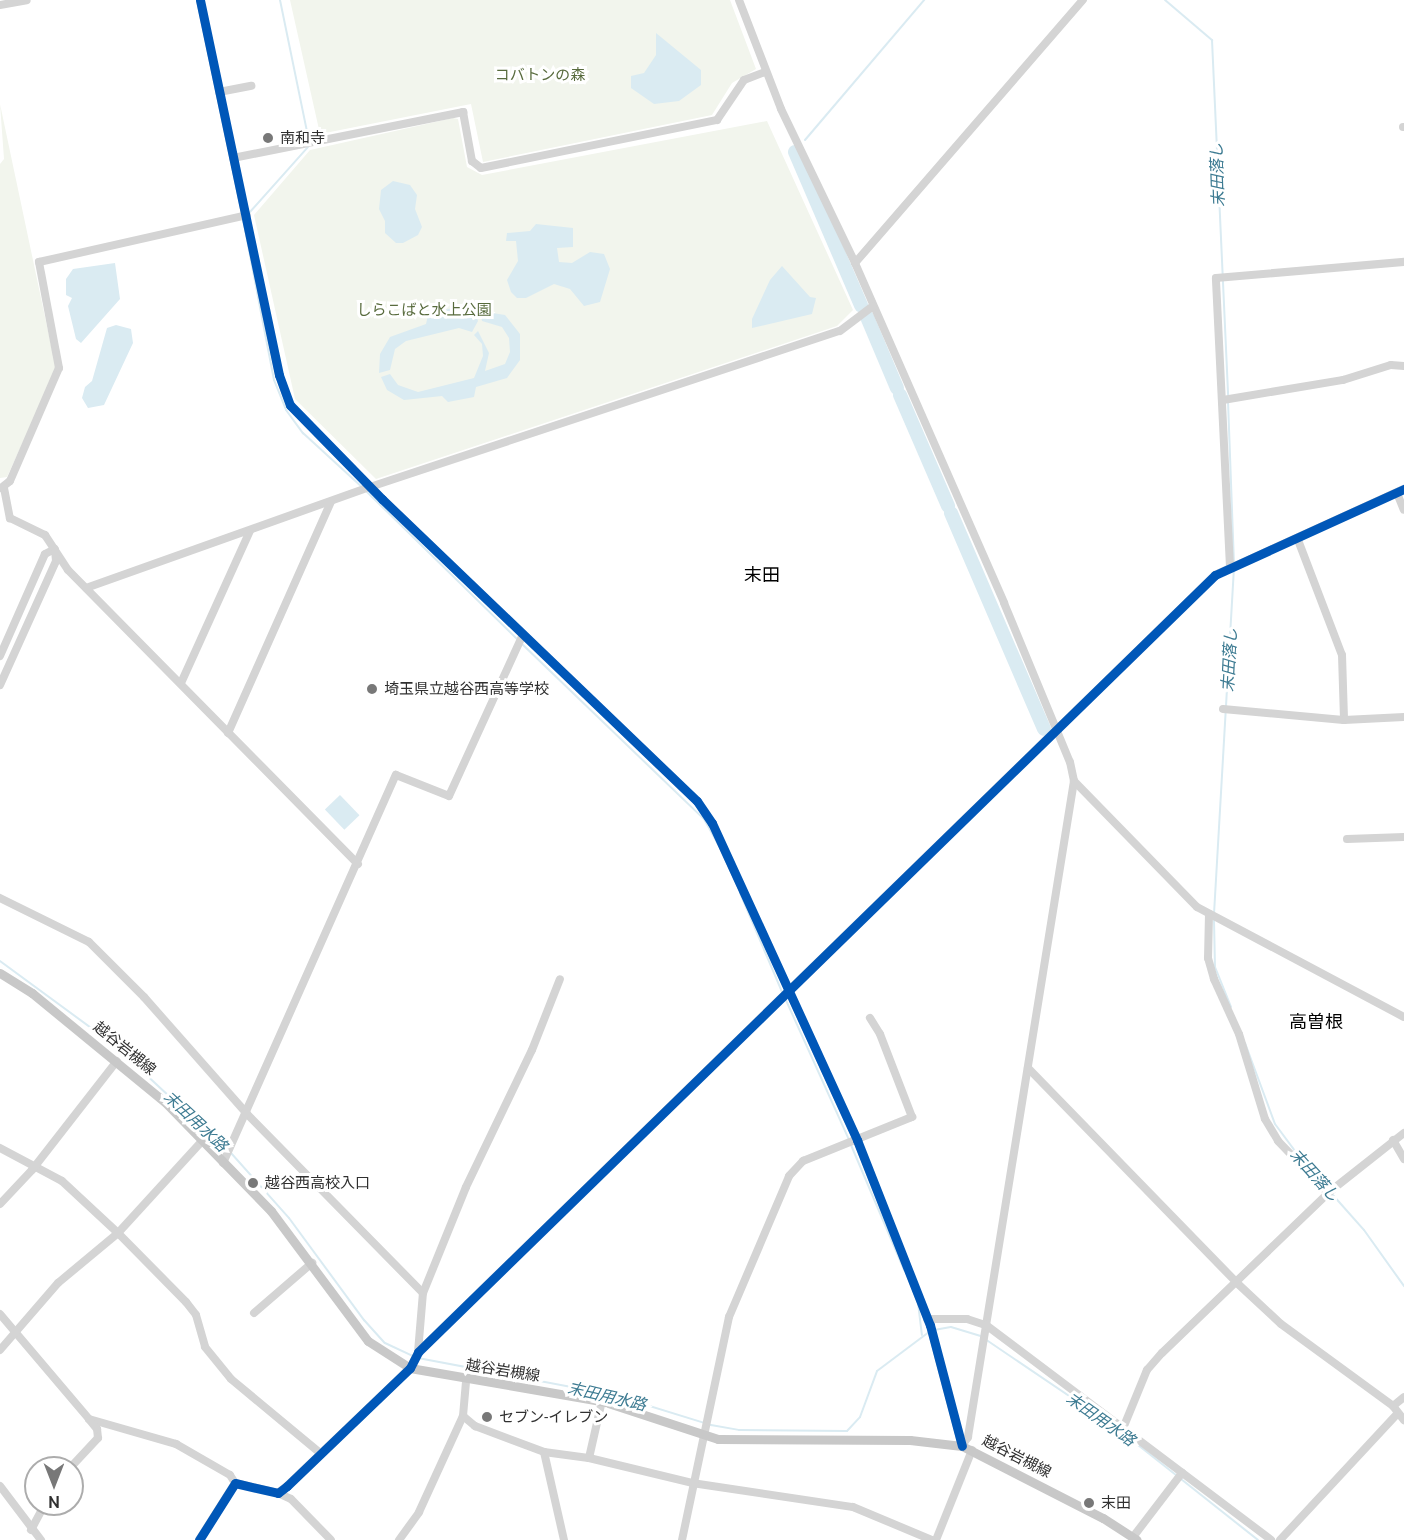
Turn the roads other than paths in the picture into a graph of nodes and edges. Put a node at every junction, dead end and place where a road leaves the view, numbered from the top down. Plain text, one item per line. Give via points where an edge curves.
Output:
1 (27, 0) edge
2 (200, 0) edge
3 (739, 0) edge
4 (1083, 0) edge
5 (0, 5) edge
6 (765, 72) junction
7 (251, 86) dead end
8 (219, 92) junction
9 (233, 158) junction
10 (247, 215) junction
11 (1404, 262) edge
12 (855, 263) junction
13 (873, 306) junction
14 (1404, 366) edge
15 (1223, 400) junction
16 (370, 487) junction
17 (2, 488) edge
18 (1401, 491) edge
19 (331, 502) junction
20 (1404, 510) edge
21 (250, 531) junction
22 (1298, 540) junction
23 (55, 549) junction
24 (1230, 567) junction
25 (86, 588) junction
26 (523, 634) junction
27 (0, 657) edge
28 (181, 683) junction
29 (0, 685) edge
30 (1223, 709) dead end
31 (1404, 717) edge
32 (1344, 720) junction
33 (1057, 729) junction
34 (228, 733) junction
35 (1074, 781) junction
36 (1404, 837) edge
37 (1347, 839) dead end
38 (358, 864) junction
39 (0, 898) edge
40 (1209, 914) junction
41 (0, 973) edge
42 (560, 979) dead end
43 (788, 991) junction
44 (1404, 1017) edge
45 (870, 1018) dead end
46 (117, 1060) junction
47 (1028, 1068) junction
48 (247, 1114) junction
49 (1404, 1133) edge
50 (1393, 1140) junction
51 (202, 1141) junction
52 (852, 1142) junction
53 (0, 1148) edge
54 (227, 1155) junction
55 (1404, 1159) edge
56 (33, 1168) junction
57 (1328, 1193) junction
58 (0, 1204) edge
59 (118, 1233) junction
60 (312, 1263) junction
61 (1237, 1283) junction
62 (423, 1293) junction
63 (254, 1313) dead end
64 (0, 1314) edge
65 (927, 1319) junction
66 (986, 1325) junction
67 (14, 1332) junction
68 (0, 1350) edge
69 (415, 1359) junction
70 (466, 1380) junction
71 (1404, 1397) edge
72 (602, 1401) junction
73 (1393, 1406) junction
74 (463, 1416) junction
75 (1401, 1417) edge
76 (89, 1419) junction
77 (1124, 1426) junction
78 (705, 1428) junction
79 (962, 1446) junction
80 (972, 1450) junction
81 (544, 1452) junction
82 (320, 1453) junction
83 (81, 1456) edge
84 (590, 1458) junction
85 (1182, 1473) junction
86 (235, 1483) junction
87 (692, 1483) junction
88 (0, 1485) edge
89 (278, 1493) junction
90 (39, 1516) edge
91 (31, 1530) junction
92 (1135, 1538) edge
93 (41, 1540) edge
94 (199, 1540) edge
95 (331, 1540) edge
96 (399, 1540) edge
97 (564, 1540) edge
98 (682, 1540) edge
99 (934, 1540) edge
100 (1270, 1540) edge
101 (1280, 1540) edge

1 - 5 street
2 - 8 street
3 - 6 street
4 - 12 street
6 - 9 street via 744,80 717,120 481,168 472,161 463,112
6 - 12 street
7 - 8 street
8 - 9 street
9 - 10 street
10 - 16 street via 287,399 307,426
10 - 17 street via 39,262 59,368
11 - 15 street via 1216,278
12 - 13 street
13 - 16 street via 840,331
13 - 33 street
14 - 15 street via 1391,365 1343,380
15 - 24 street
16 - 19 street
16 - 26 street
17 - 23 street via 10,518 45,535
18 - 20 street
18 - 22 street
19 - 21 street
19 - 34 street
21 - 25 street
21 - 28 street
22 - 24 street
22 - 32 street via 1342,655
23 - 25 street
23 - 27 street via 45,554
23 - 29 street via 56,561
24 - 33 street via 1215,575
25 - 28 street
26 - 38 street via 449,796 396,775
26 - 43 street via 697,801 728,855
28 - 34 street
30 - 32 street
31 - 32 street
33 - 35 street
33 - 43 street
34 - 38 street
35 - 40 street via 1197,907
35 - 47 street
36 - 37 street
38 - 48 street
39 - 48 street via 89,942 144,997
40 - 44 street
40 - 57 street via 1208,958 1239,1034 1265,1119 1278,1141
41 - 46 main road, 越谷岩槻線 via 32,993
42 - 62 street
43 - 52 street
43 - 69 street
45 - 52 street via 912,1117
46 - 51 main road, 越谷岩槻線 via 148,1085
46 - 56 street
47 - 61 street
47 - 66 street
48 - 54 street
48 - 62 street
49 - 50 street
50 - 55 street
50 - 57 street
51 - 54 main road, 越谷岩槻線
51 - 59 street
52 - 65 street
52 - 78 street via 803,1161 789,1176 729,1317
53 - 56 street
54 - 60 main road, 越谷岩槻線
56 - 58 street
56 - 59 street via 62,1181
57 - 61 street
59 - 67 street via 58,1283
59 - 82 street via 186,1302 196,1315 205,1347 231,1378
60 - 63 street
60 - 69 main road, 越谷岩槻線 via 368,1341
61 - 73 street via 1281,1324
61 - 77 street via 1146,1370
62 - 69 street
64 - 67 street
65 - 66 street via 967,1319
65 - 79 street
66 - 77 street
66 - 79 street via 968,1437
67 - 68 street
67 - 76 street
69 - 70 main road, 越谷岩槻線
69 - 82 street
70 - 72 main road, 越谷岩槻線
70 - 74 street
71 - 73 street
72 - 78 main road, 越谷岩槻線
72 - 84 street
73 - 75 street
74 - 81 street via 475,1426
74 - 96 street via 419,1512
75 - 101 street
76 - 83 street via 98,1437
76 - 86 street via 176,1444 230,1475
77 - 85 street
78 - 79 main road, 越谷岩槻線 via 750,1441 910,1440
78 - 87 street
79 - 80 main road, 越谷岩槻線
80 - 92 main road, 越谷岩槻線
80 - 99 street
81 - 84 street
81 - 97 street
82 - 89 street
84 - 87 street
85 - 92 street
85 - 100 street
86 - 89 street
86 - 94 street
87 - 98 street
87 - 99 street via 853,1508
88 - 91 street
89 - 95 street via 291,1499
90 - 91 street
91 - 93 street

